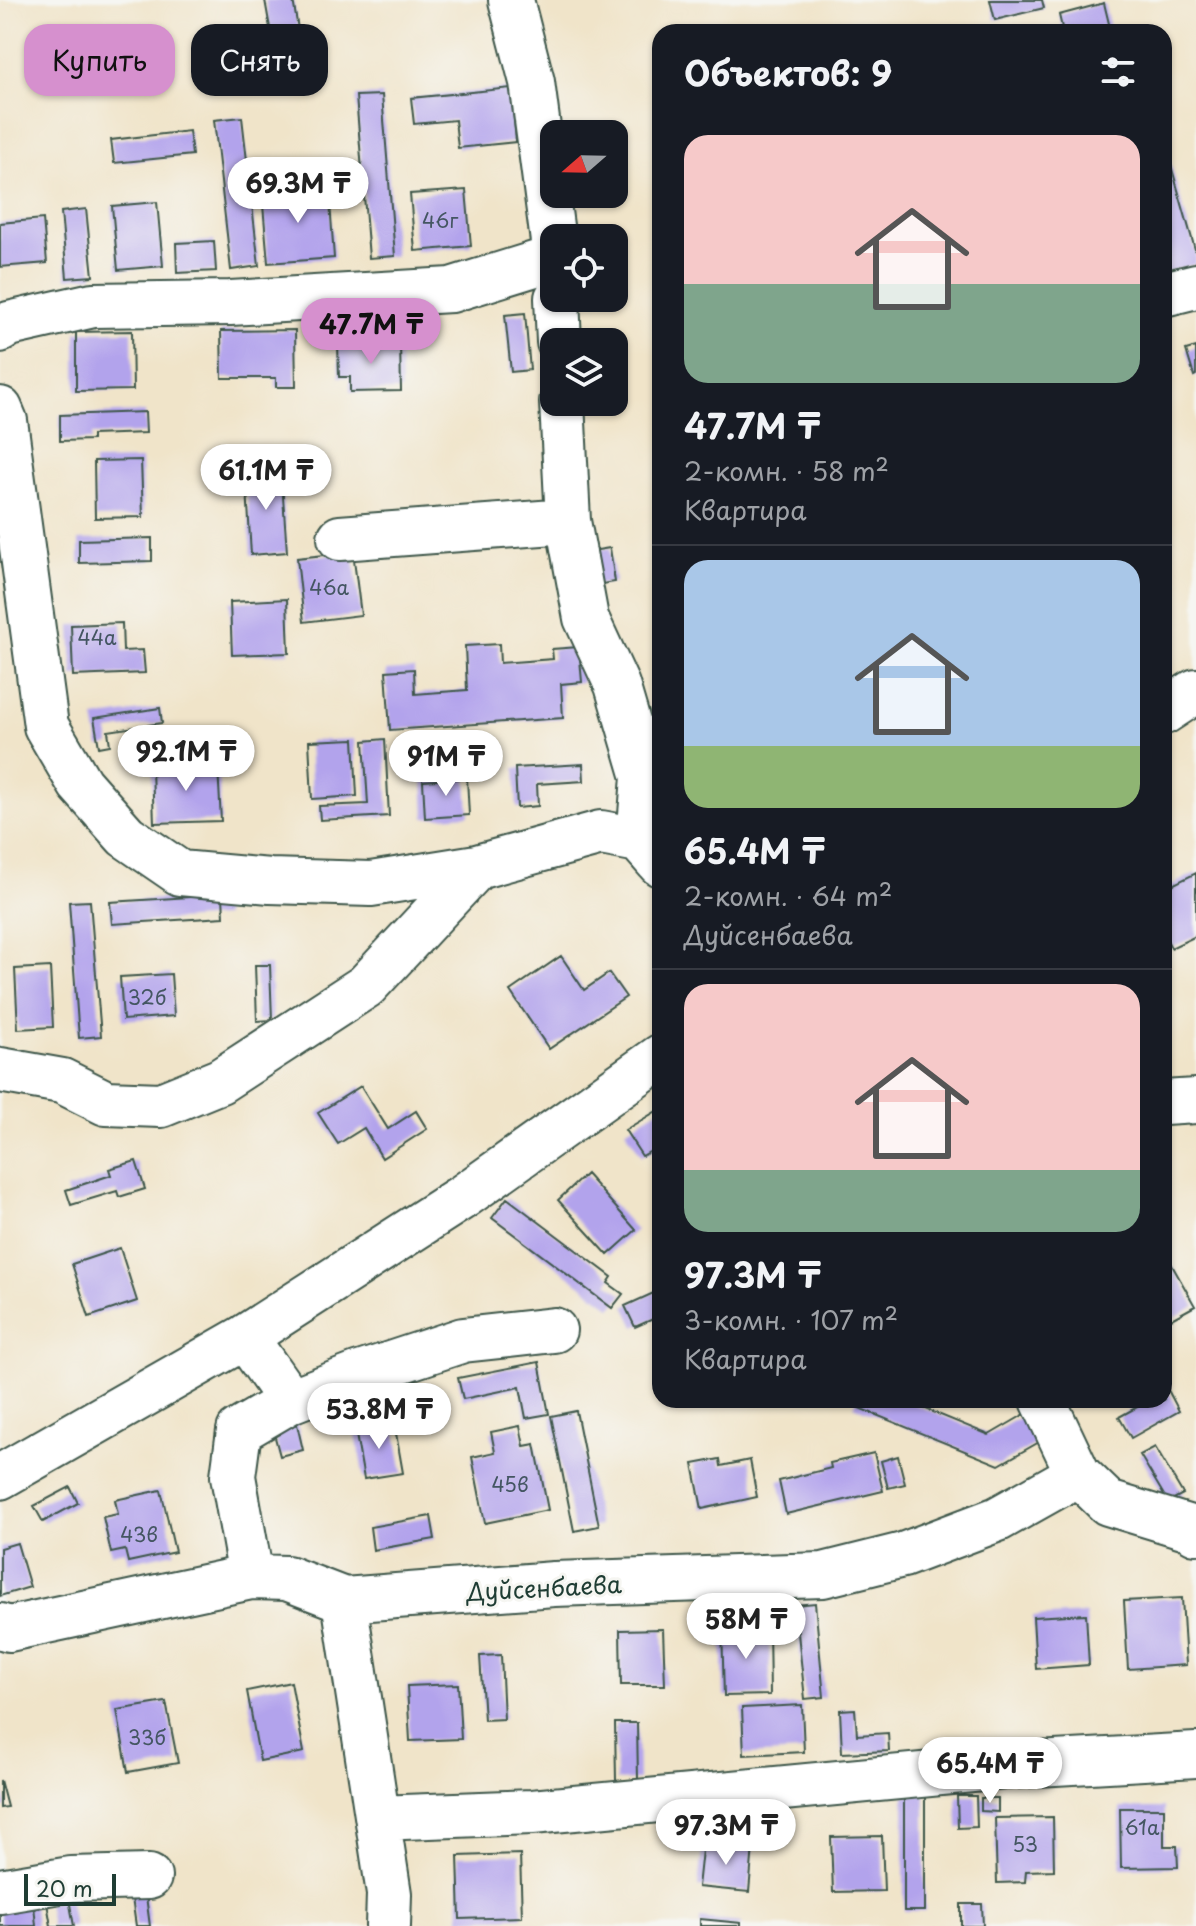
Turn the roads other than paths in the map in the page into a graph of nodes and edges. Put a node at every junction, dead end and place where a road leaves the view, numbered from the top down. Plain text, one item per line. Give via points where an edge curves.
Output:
1 (511, 0) edge
2 (551, 224) edge
3 (540, 262) edge
4 (1196, 286) edge
5 (1172, 292) edge
6 (0, 330) edge
7 (0, 409) edge
8 (563, 416) edge
9 (568, 521) junction
10 (340, 538) dead end
11 (1196, 691) edge
12 (1172, 707) edge
13 (650, 852) edge
14 (477, 867) junction
15 (652, 1063) edge
16 (0, 1070) edge
17 (1196, 1101) edge
18 (1172, 1102) edge
19 (554, 1330) dead end
20 (245, 1337) junction
21 (290, 1401) junction
22 (1047, 1408) edge
23 (1078, 1474) junction
24 (0, 1477) edge
25 (1193, 1527) edge
26 (251, 1577) junction
27 (344, 1600) junction
28 (0, 1626) edge
29 (1196, 1755) edge
30 (378, 1818) junction
31 (149, 1877) dead end
32 (0, 1891) edge
33 (388, 1926) edge

1 - 2 street via 532,82
3 - 6 street via 451,290 93,305
4 - 5 street
7 - 14 street via 46,726 80,784 126,836 180,873 371,884
8 - 9 street
9 - 10 street
9 - 13 street via 586,618 617,685 644,777
11 - 12 street
13 - 14 street via 601,833
14 - 16 street via 366,986 220,1081 161,1105 106,1103 62,1081
15 - 20 street via 464,1196
17 - 18 street
19 - 21 street via 463,1340
20 - 21 street
20 - 24 street
21 - 26 street via 239,1431 233,1476
22 - 23 street
23 - 25 street via 1108,1503
23 - 27 street, Дуйсенбаева via 998,1519 903,1555 823,1575 554,1584
26 - 27 street, Дуйсенбаева via 287,1578
26 - 28 street, Дуйсенбаева via 9,1629
27 - 30 street
29 - 30 street via 1037,1764 532,1812
30 - 33 street
31 - 32 street via 71,1879

